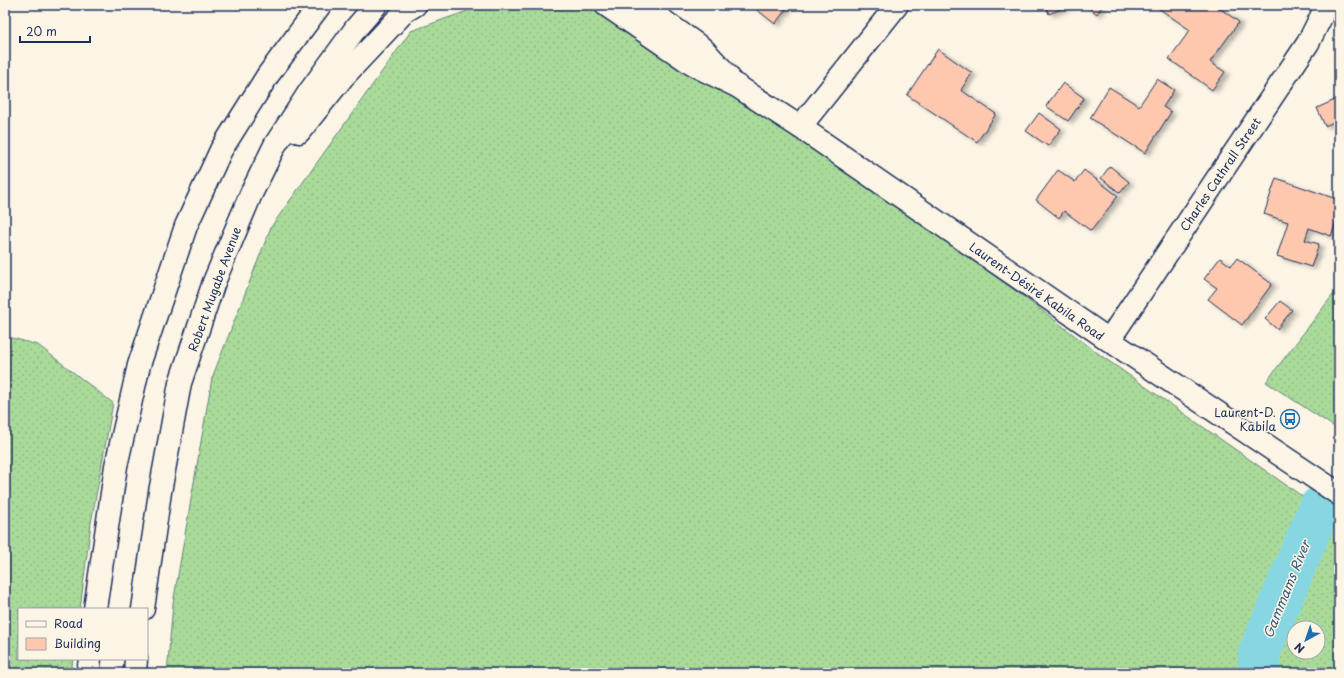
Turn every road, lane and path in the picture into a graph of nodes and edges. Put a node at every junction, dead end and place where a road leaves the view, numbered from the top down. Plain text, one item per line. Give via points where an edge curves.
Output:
1 (301, 5) edge
2 (320, 5) edge
3 (376, 5) edge
4 (415, 5) edge
5 (606, 5) edge
6 (641, 5) edge
7 (897, 5) edge
8 (1327, 5) edge
9 (268, 75) junction
10 (737, 86) junction
11 (800, 127) junction
12 (251, 194) junction
13 (1109, 340) junction
14 (1339, 494) edge
15 (95, 608) edge
16 (143, 608) edge
17 (90, 660) edge
18 (136, 660) edge
19 (88, 673) edge
20 (135, 673) edge

1 - 9 main road
2 - 9 main road
3 - 12 main road, Robert Mugabe Avenue via 310,91 275,145
4 - 12 main road via 405,11 343,76
5 - 10 main road, Laurent-Désiré Kabila Road via 692,64
6 - 10 main road, Laurent-Désiré Kabila Road via 703,50
7 - 11 main road
8 - 13 main road, Charles Cathrall Street via 1308,43
9 - 15 main road via 221,150 186,226 139,365 116,466
10 - 11 main road, Laurent-Désiré Kabila Road
11 - 13 main road, Laurent-Désiré Kabila Road
12 - 16 main road, Robert Mugabe Avenue via 214,282 180,383 160,492
13 - 14 main road, Laurent-Désiré Kabila Road
17 - 19 main road
18 - 20 main road

